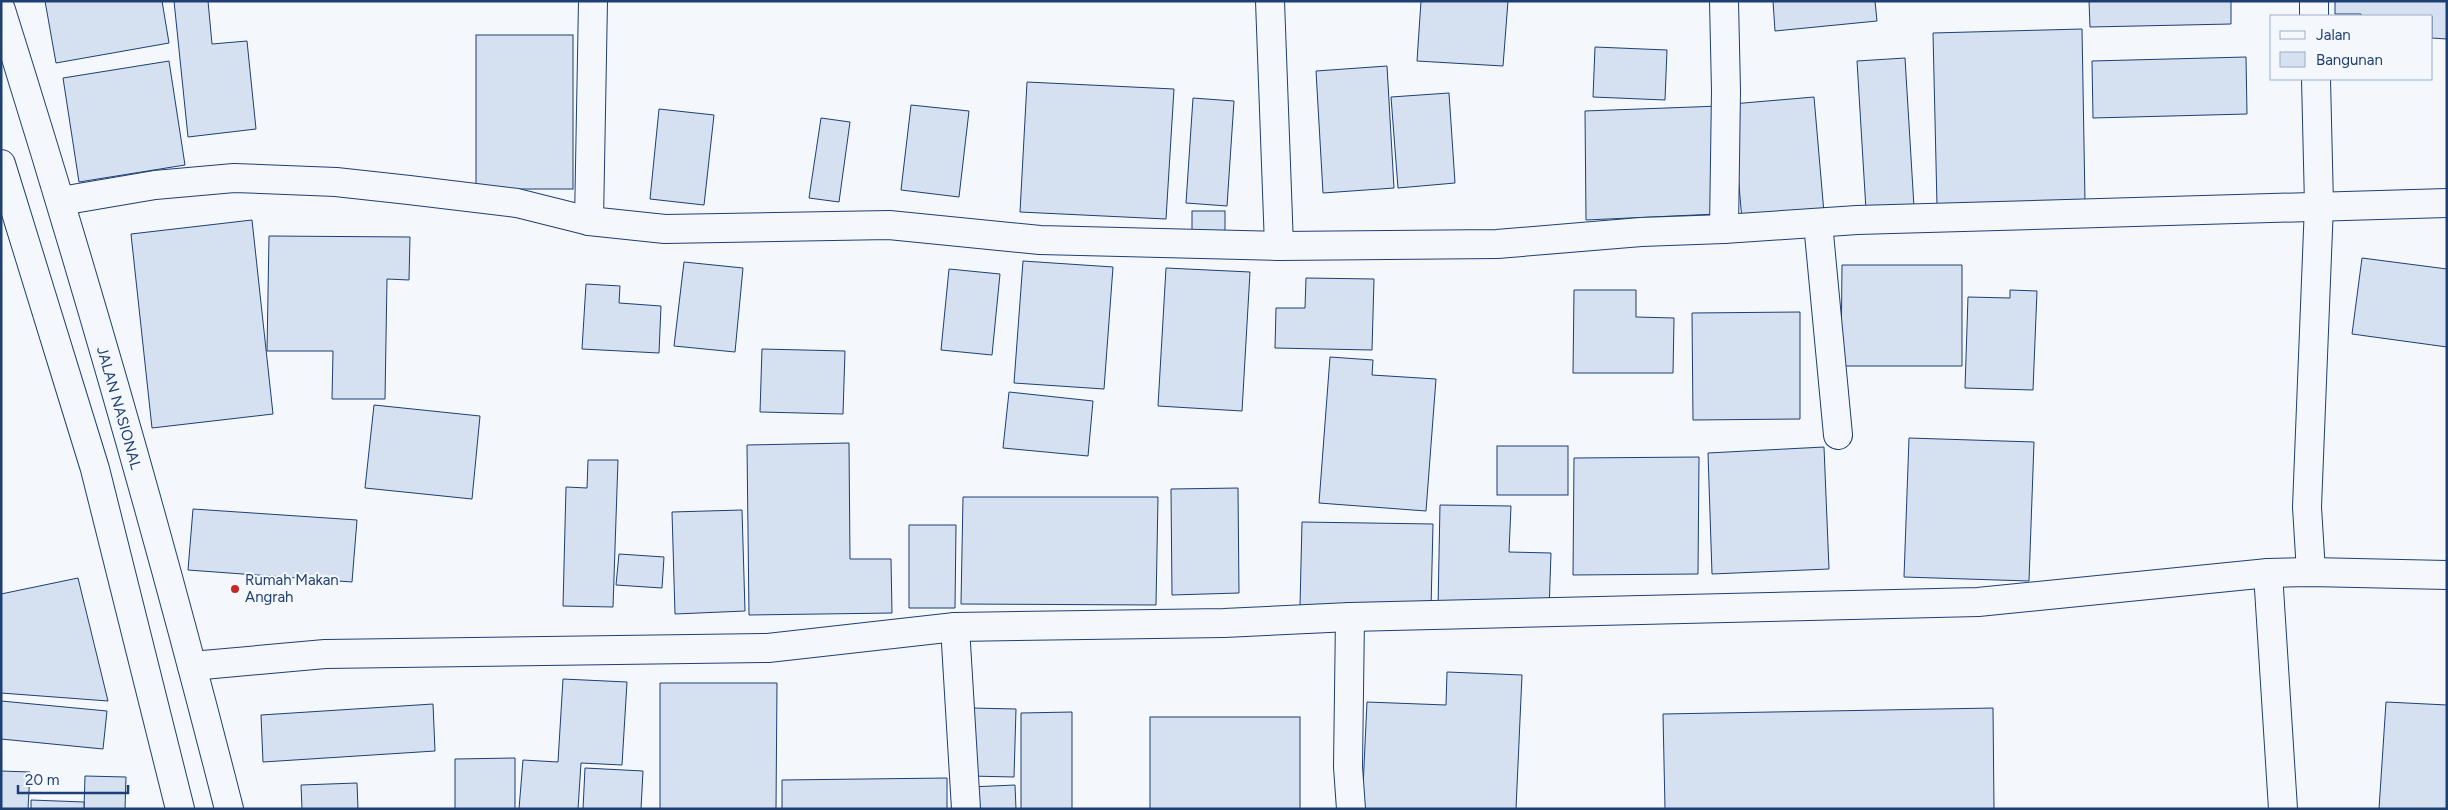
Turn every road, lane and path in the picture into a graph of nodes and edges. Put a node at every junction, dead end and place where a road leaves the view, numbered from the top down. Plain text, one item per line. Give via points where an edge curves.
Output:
1 (593, 1) edge
2 (1270, 1) edge
3 (1724, 1) edge
4 (2314, 1) edge
5 (1, 10) edge
6 (2314, 15) edge
7 (2316, 80) edge
8 (1, 164) edge
9 (61, 201) junction
10 (2447, 203) edge
11 (2319, 205) junction
12 (588, 221) junction
13 (1818, 223) junction
14 (1724, 229) junction
15 (1279, 246) junction
16 (1838, 435) dead end
17 (2311, 572) junction
18 (2268, 573) junction
19 (2447, 575) edge
20 (1350, 618) junction
21 (955, 627) junction
22 (192, 666) junction
23 (180, 809) edge
24 (229, 809) edge
25 (966, 809) edge
26 (1352, 809) edge
27 (2283, 809) edge

1 - 12 main road
2 - 15 main road
3 - 14 main road
4 - 6 main road
5 - 9 main road, JALAN NASIONAL
7 - 11 main road
8 - 23 main road via 95,469
9 - 12 main road via 155,185 244,178 336,182 516,203
9 - 22 main road, JALAN NASIONAL
10 - 11 main road
11 - 13 main road
11 - 17 main road via 2307,507
12 - 15 main road via 665,229 889,226 1040,240
13 - 14 main road
13 - 16 main road
14 - 15 main road via 1497,244
17 - 18 main road
17 - 19 main road
18 - 20 main road via 1978,602
18 - 27 main road
20 - 21 main road
20 - 26 main road via 1348,767
21 - 22 main road via 768,648 325,654
21 - 25 main road
22 - 24 main road, JALAN NASIONAL

